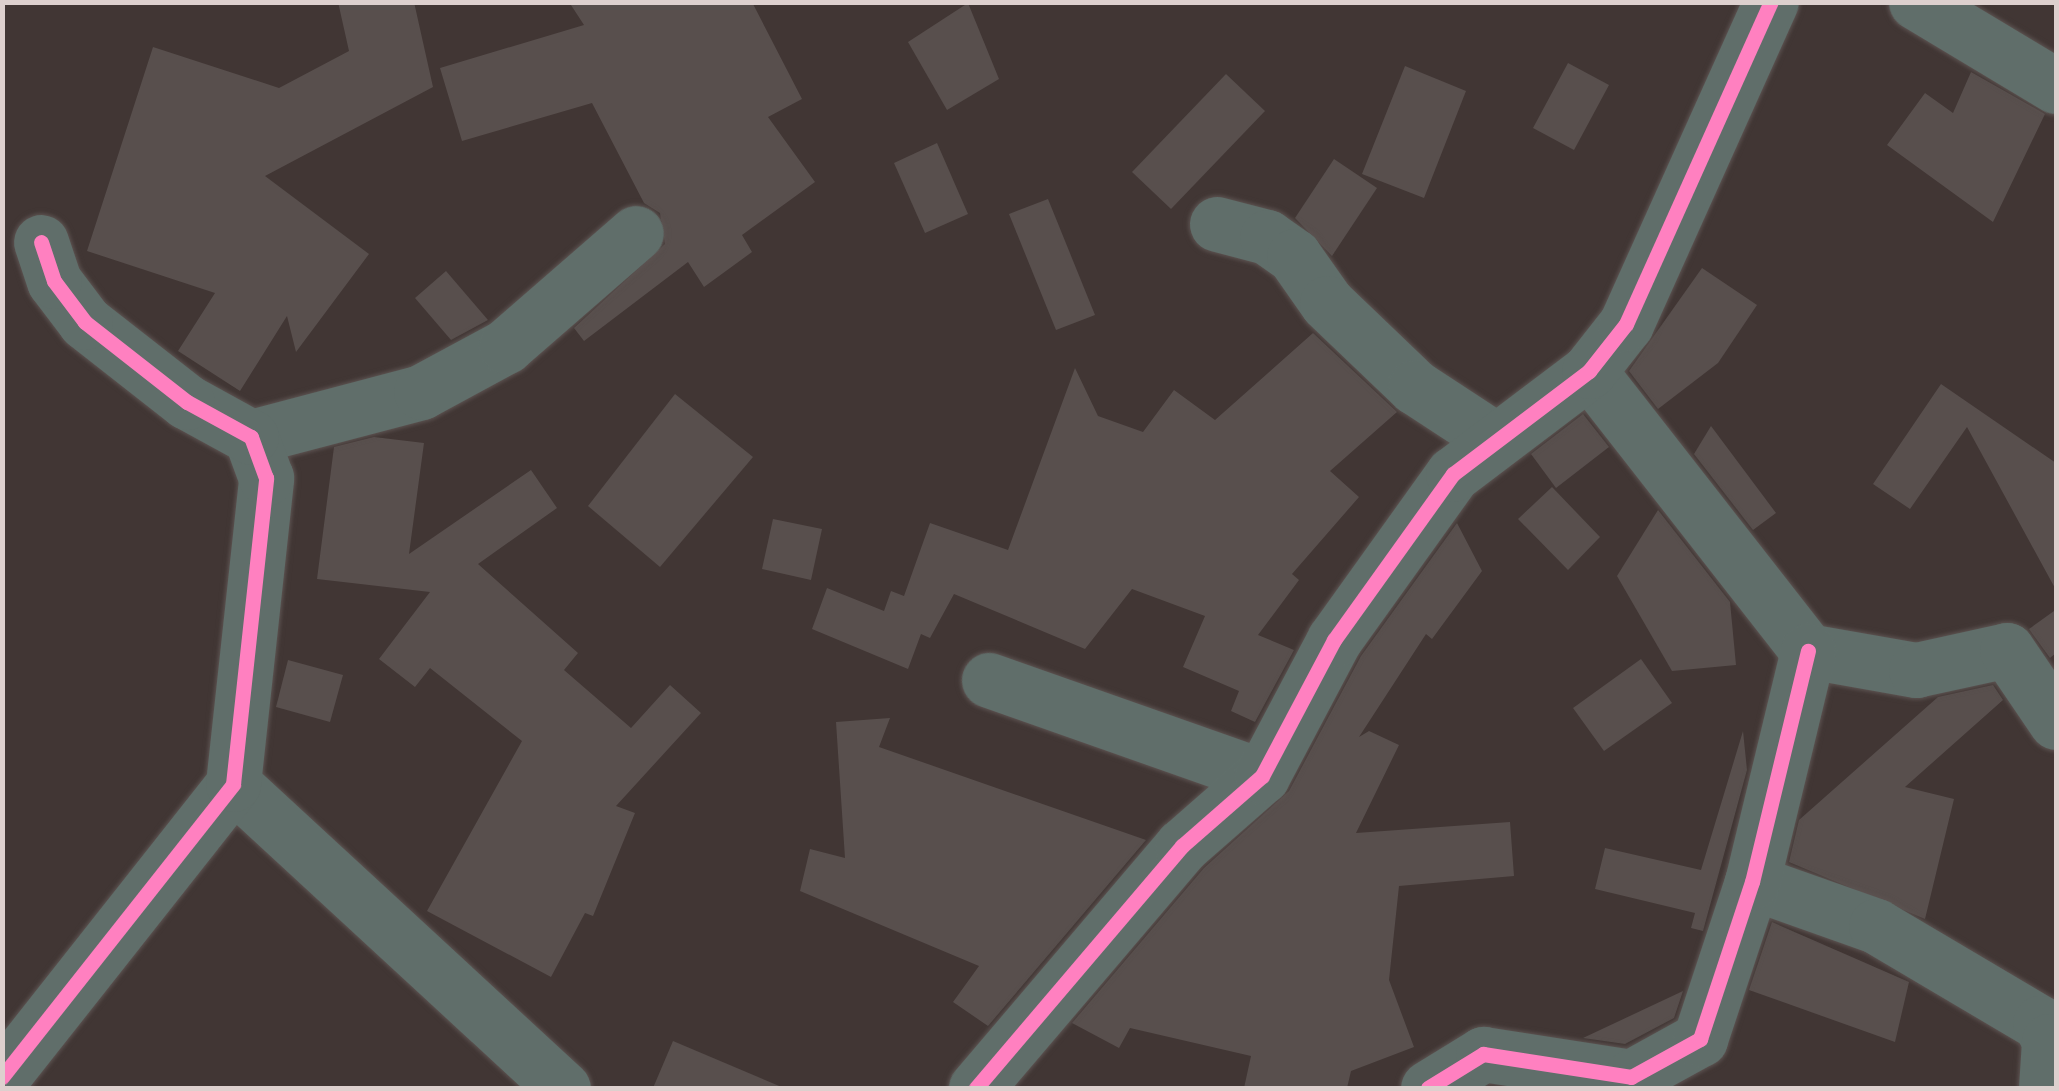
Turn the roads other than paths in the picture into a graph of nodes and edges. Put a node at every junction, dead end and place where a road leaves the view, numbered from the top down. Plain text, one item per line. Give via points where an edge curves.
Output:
1 (1770, 2) edge
2 (1916, 2) edge
3 (2056, 86) edge
4 (1217, 224) dead end
5 (636, 233) dead end
6 (41, 242) dead end
7 (1589, 371) junction
8 (251, 437) junction
9 (1496, 440) junction
10 (1808, 650) junction
11 (989, 680) dead end
12 (2056, 722) edge
13 (1262, 776) junction
14 (233, 784) junction
15 (1752, 882) junction
16 (2, 1077) edge
17 (564, 1088) edge
18 (976, 1088) edge
19 (1428, 1088) edge
20 (2046, 1088) edge

1 - 7 street via 1626,324
2 - 3 street
4 - 9 street via 1268,237 1294,256 1327,304 1415,388
5 - 8 street via 506,346 421,392
6 - 8 street via 54,281 85,322 187,402
7 - 9 street
7 - 10 street
8 - 14 street via 266,478
9 - 13 street via 1452,474 1392,554
10 - 12 street via 1916,670 2007,650
10 - 15 street
11 - 13 street
13 - 18 street via 1182,846
14 - 16 street
14 - 17 street
15 - 19 street via 1700,1038 1631,1077 1484,1054
15 - 20 street via 1876,926 2040,1022 2049,1041

